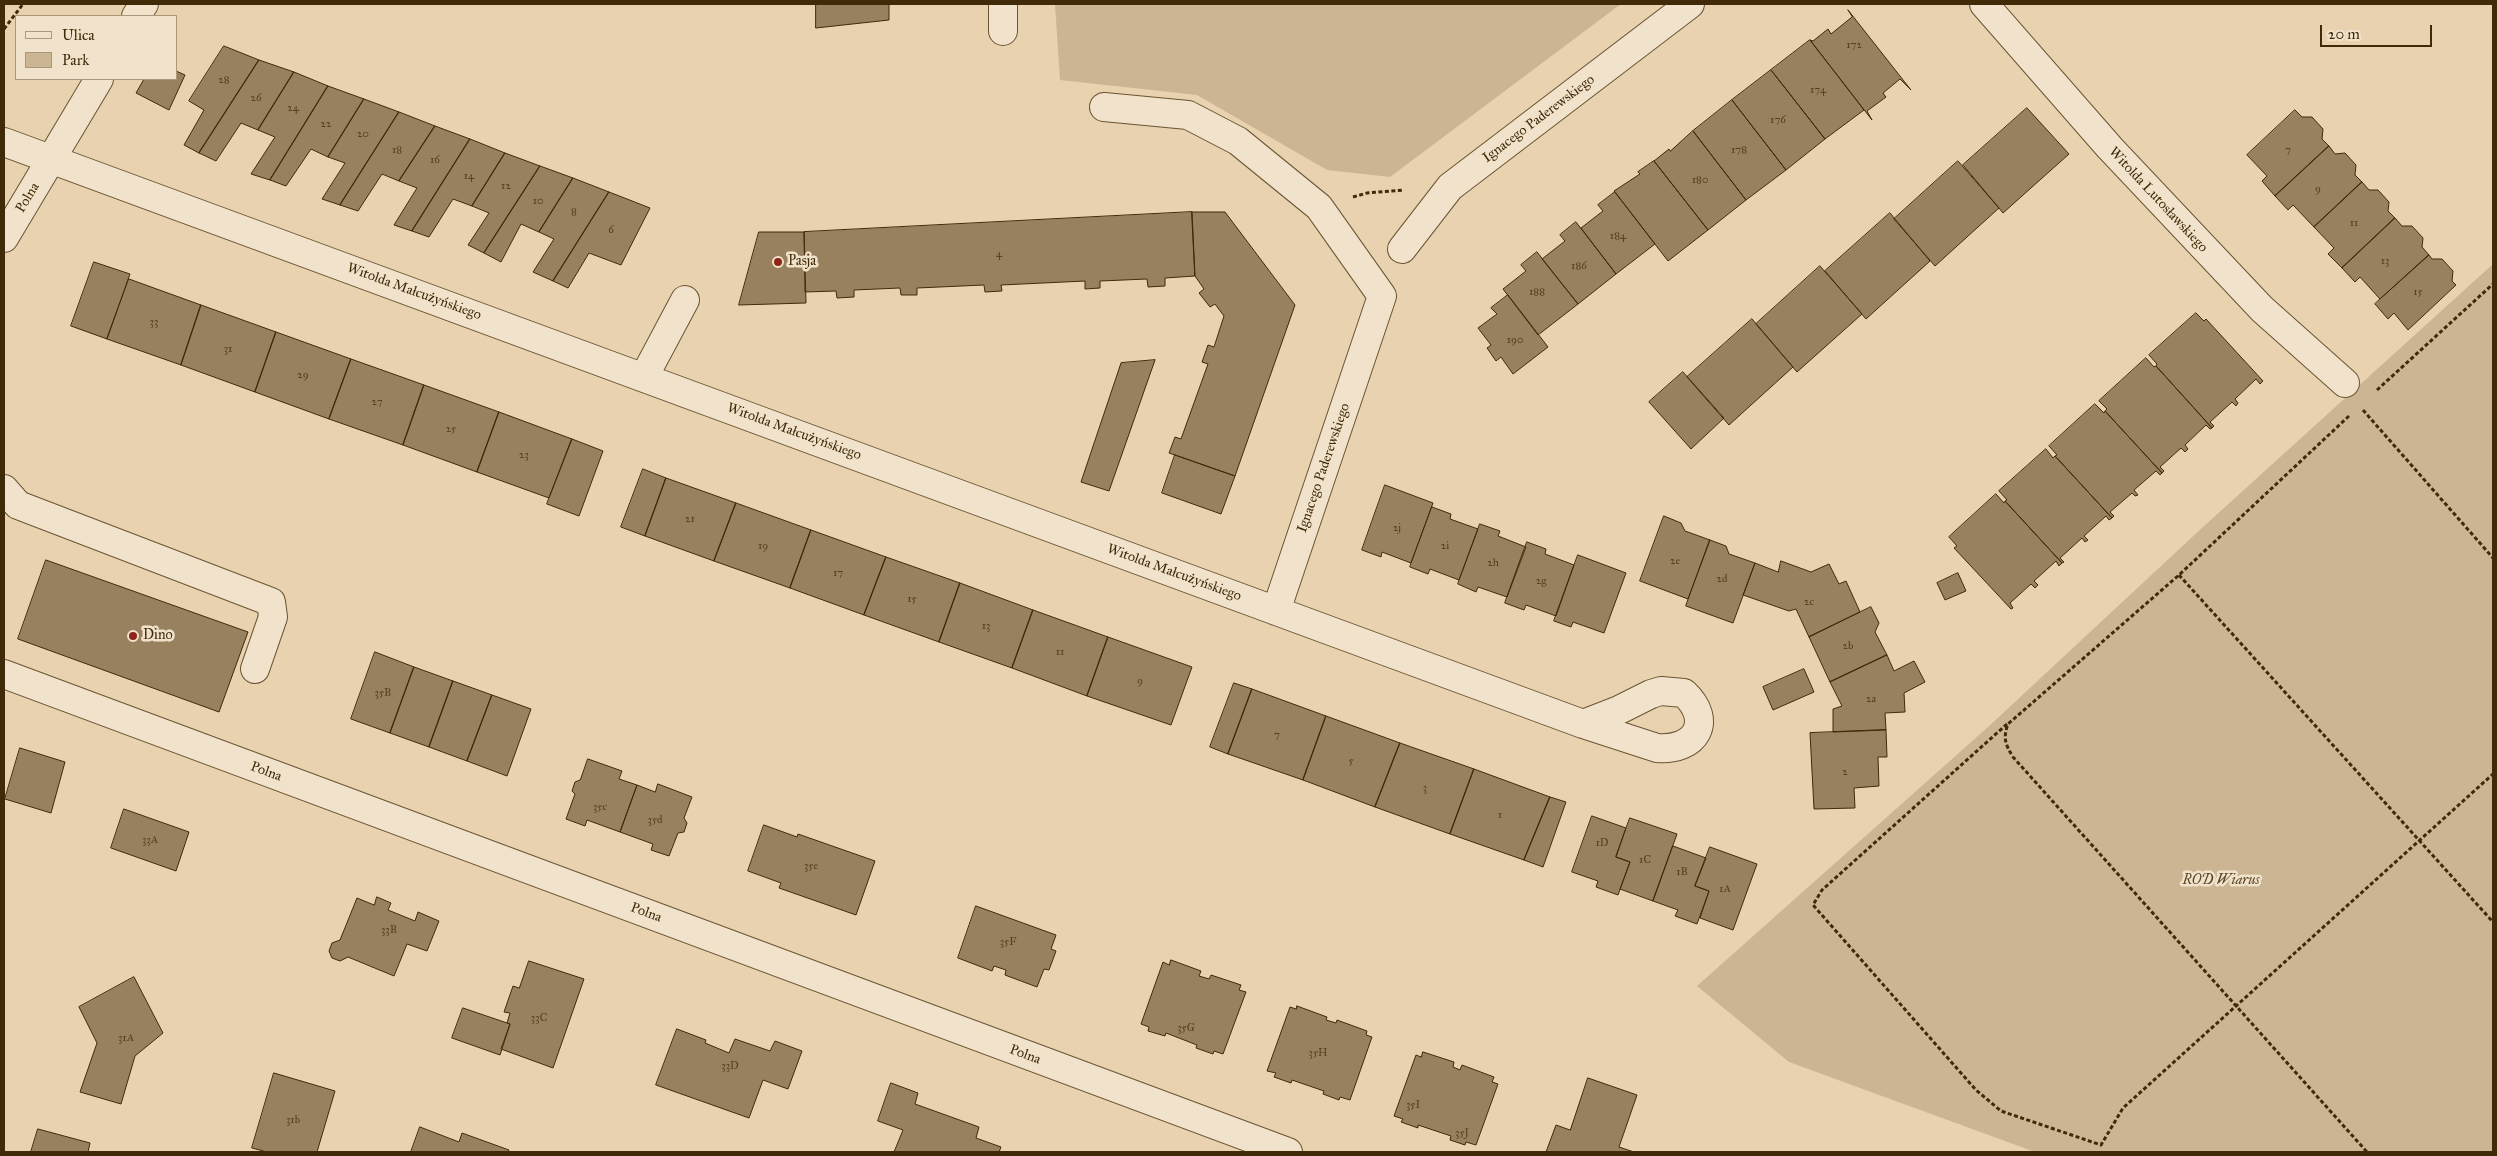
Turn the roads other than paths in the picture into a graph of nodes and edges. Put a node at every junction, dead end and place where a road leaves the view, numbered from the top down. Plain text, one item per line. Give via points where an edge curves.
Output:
1 (144, 4) edge
2 (1003, 4) edge
3 (1690, 4) edge
4 (1984, 4) edge
5 (137, 15) edge
6 (1004, 31) dead end
7 (98, 80) edge
8 (1104, 107) dead end
9 (4, 142) edge
10 (51, 158) junction
11 (4, 238) edge
12 (1402, 249) dead end
13 (684, 300) dead end
14 (644, 377) junction
15 (2345, 383) dead end
16 (4, 489) edge
17 (1276, 611) junction
18 (255, 669) dead end
19 (4, 674) edge
20 (1583, 724) dead end
21 (1288, 1152) edge

1 - 5 street
2 - 6 street
3 - 12 street, Ignacego Paderewskiego via 1450,187
4 - 15 street, Witolda Lutosławskiego via 2110,148 2262,309
7 - 10 street, Polna
8 - 17 street, Ignacego Paderewskiego via 1188,115 1238,141 1319,207 1382,296
9 - 10 street, Witolda Małcużyńskiego
10 - 11 street, Polna
10 - 14 street, Witolda Małcużyńskiego
13 - 14 street
14 - 17 street, Witolda Małcużyńskiego
16 - 18 street via 18,505 271,602 273,617
17 - 20 street, Witolda Małcużyńskiego
19 - 21 street, Polna

